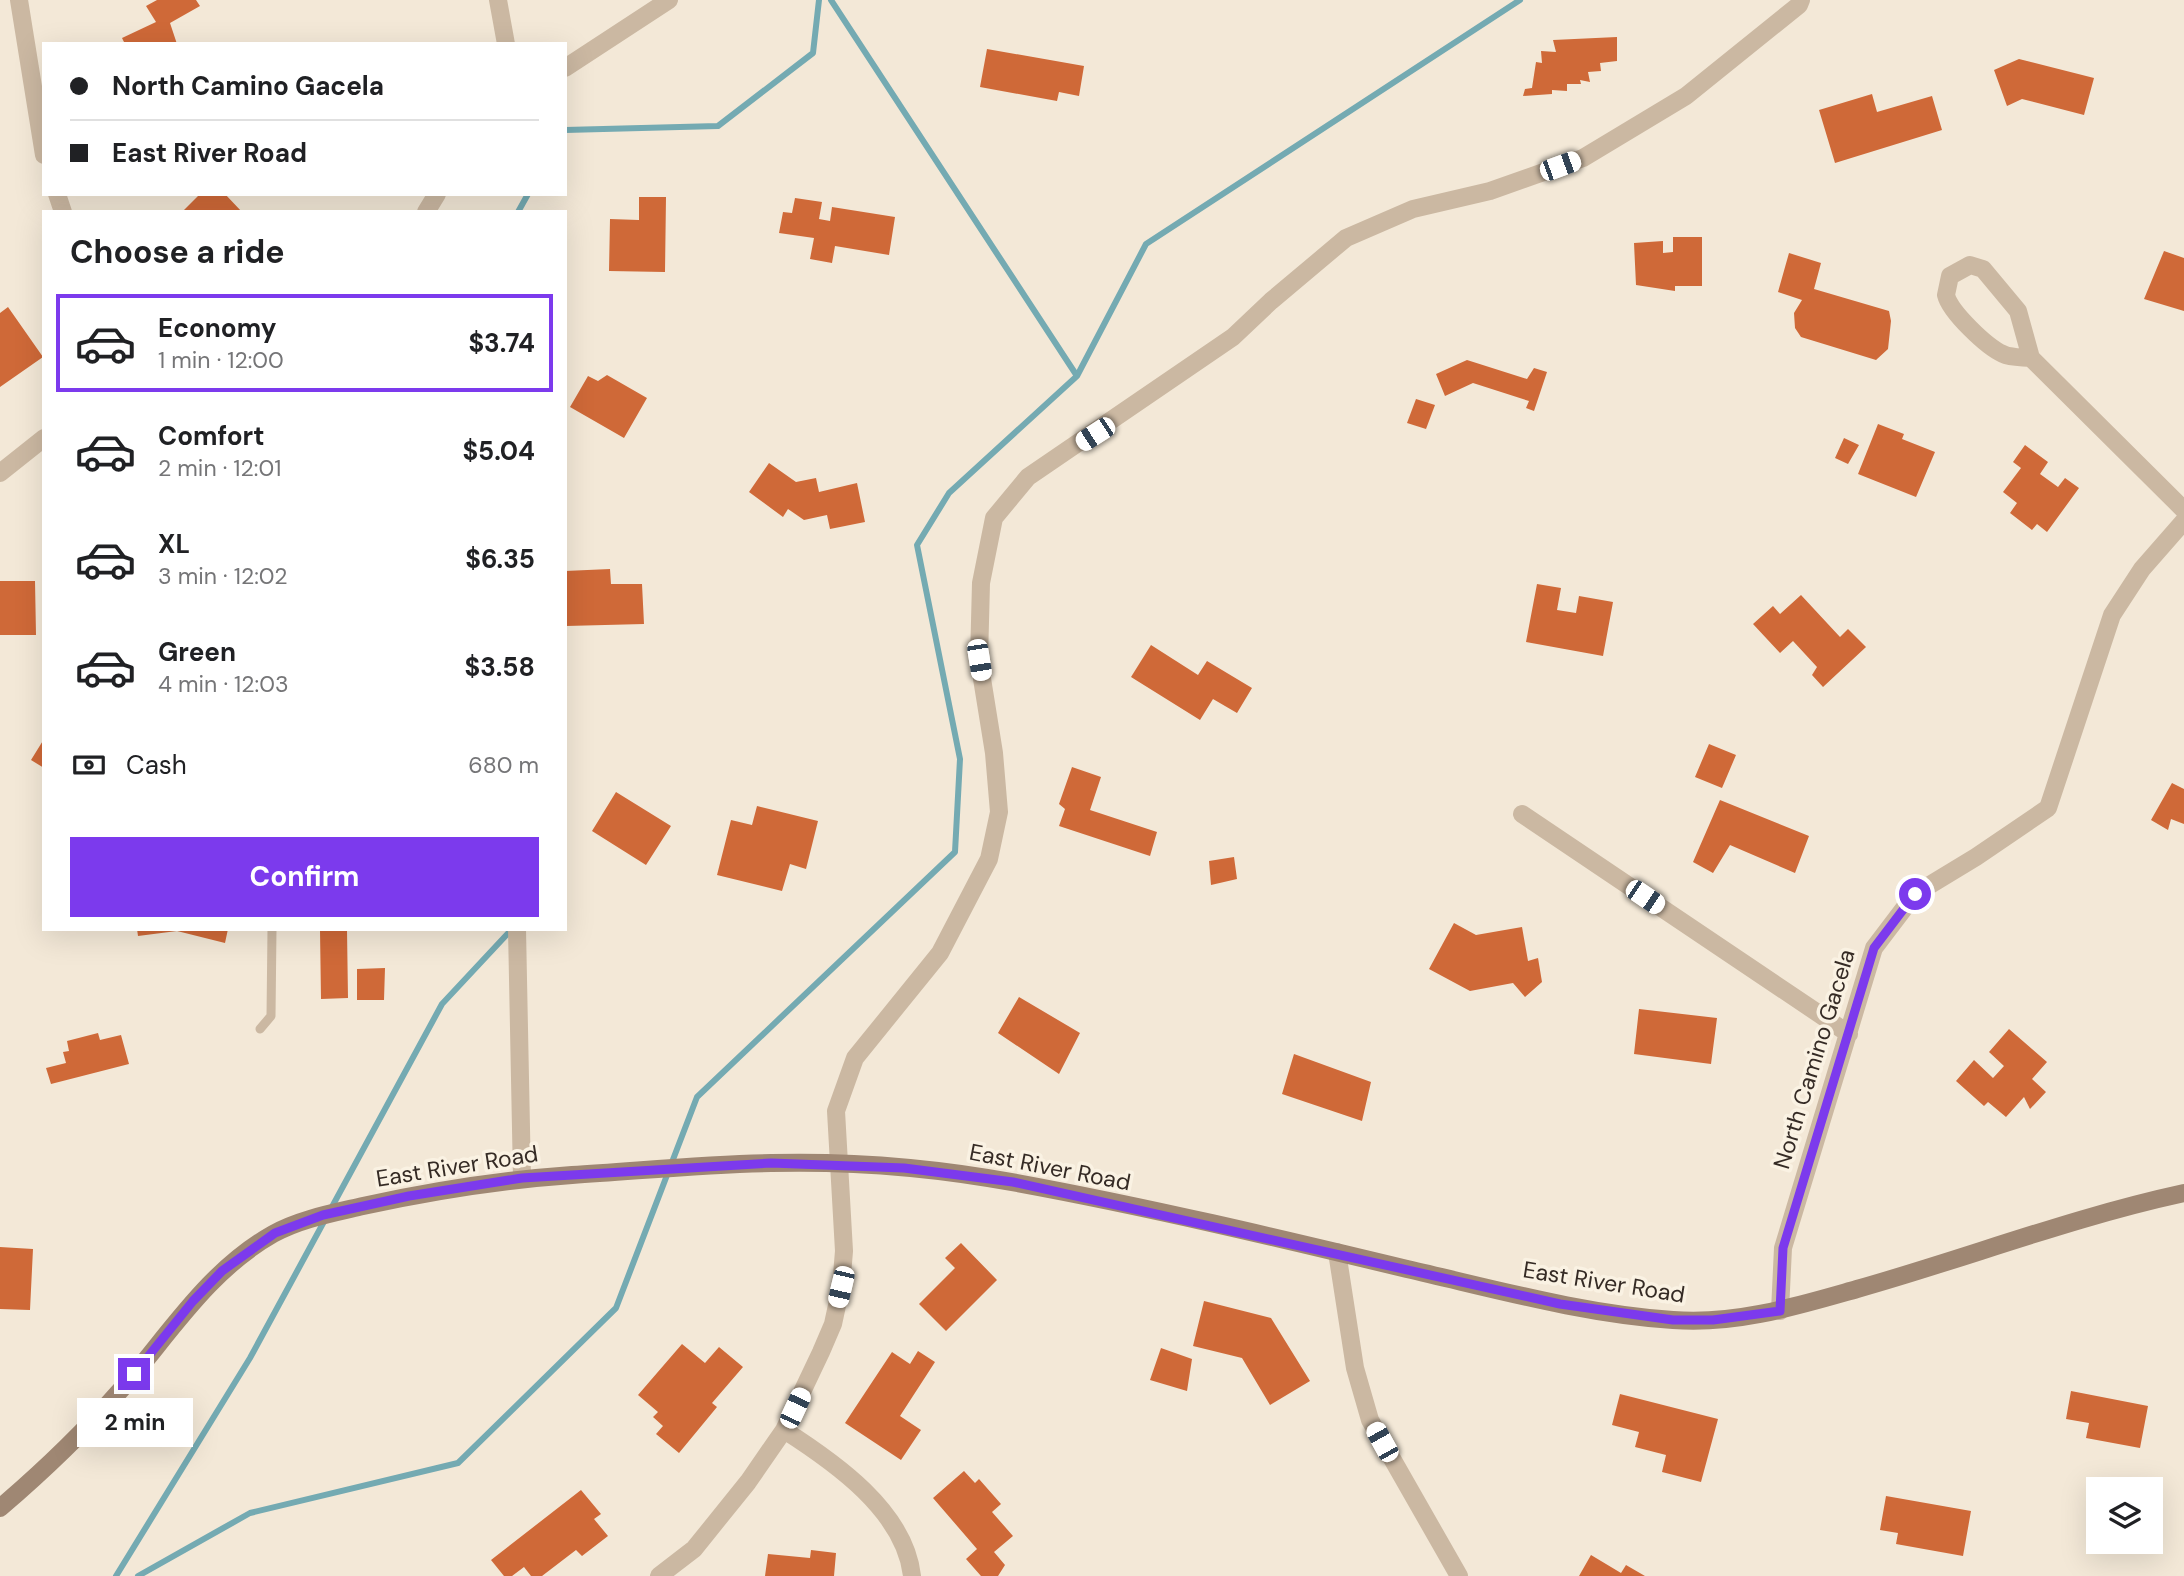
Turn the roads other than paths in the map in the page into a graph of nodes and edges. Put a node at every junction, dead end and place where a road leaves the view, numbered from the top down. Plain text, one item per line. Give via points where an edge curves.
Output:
1 (19, 0) edge
2 (498, 0) edge
3 (669, 0) edge
4 (1801, 0) edge
5 (506, 42) edge
6 (567, 67) edge
7 (42, 143) edge
8 (2031, 358) junction
9 (42, 440) edge
10 (0, 473) edge
11 (2184, 510) edge
12 (2184, 521) edge
13 (1522, 814) dead end
14 (272, 931) edge
15 (517, 931) edge
16 (260, 1029) dead end
17 (1849, 1034) junction
18 (841, 1164) junction
19 (522, 1178) junction
20 (2184, 1193) edge
21 (1337, 1252) junction
22 (1780, 1311) junction
23 (784, 1430) junction
24 (0, 1508) edge
25 (659, 1576) edge
26 (912, 1576) edge
27 (1459, 1576) edge

1 - 7 street
2 - 5 street
3 - 6 street
4 - 18 street via 1686,96 1583,158 1490,191 1413,209 1346,238 1233,337 1028,477 994,518 981,583 979,660 999,812 989,859 940,953 855,1058 836,1111
8 - 8 street via 2018,311 1983,269 1969,265 1950,276 1946,295 1959,316 1994,349
8 - 11 street
9 - 10 street
12 - 17 street, North Camino Gacela via 2142,569 2112,615 2048,808 1915,894 1874,948
13 - 17 street
14 - 16 lane via 271,1016
15 - 19 street
17 - 22 street, North Camino Gacela via 1783,1248
18 - 19 street, East River Road via 771,1163
18 - 21 street, East River Road via 1013,1182
18 - 23 street via 841,1287 833,1324
19 - 24 street, East River Road via 335,1212 275,1233 222,1271 119,1392 46,1469
20 - 22 street, East River Road via 2073,1220 1928,1269
21 - 22 street, East River Road via 1560,1304 1673,1320
21 - 27 street via 1355,1368 1370,1420
23 - 25 street via 717,1523 694,1549
23 - 26 street via 831,1460 869,1494 893,1526

